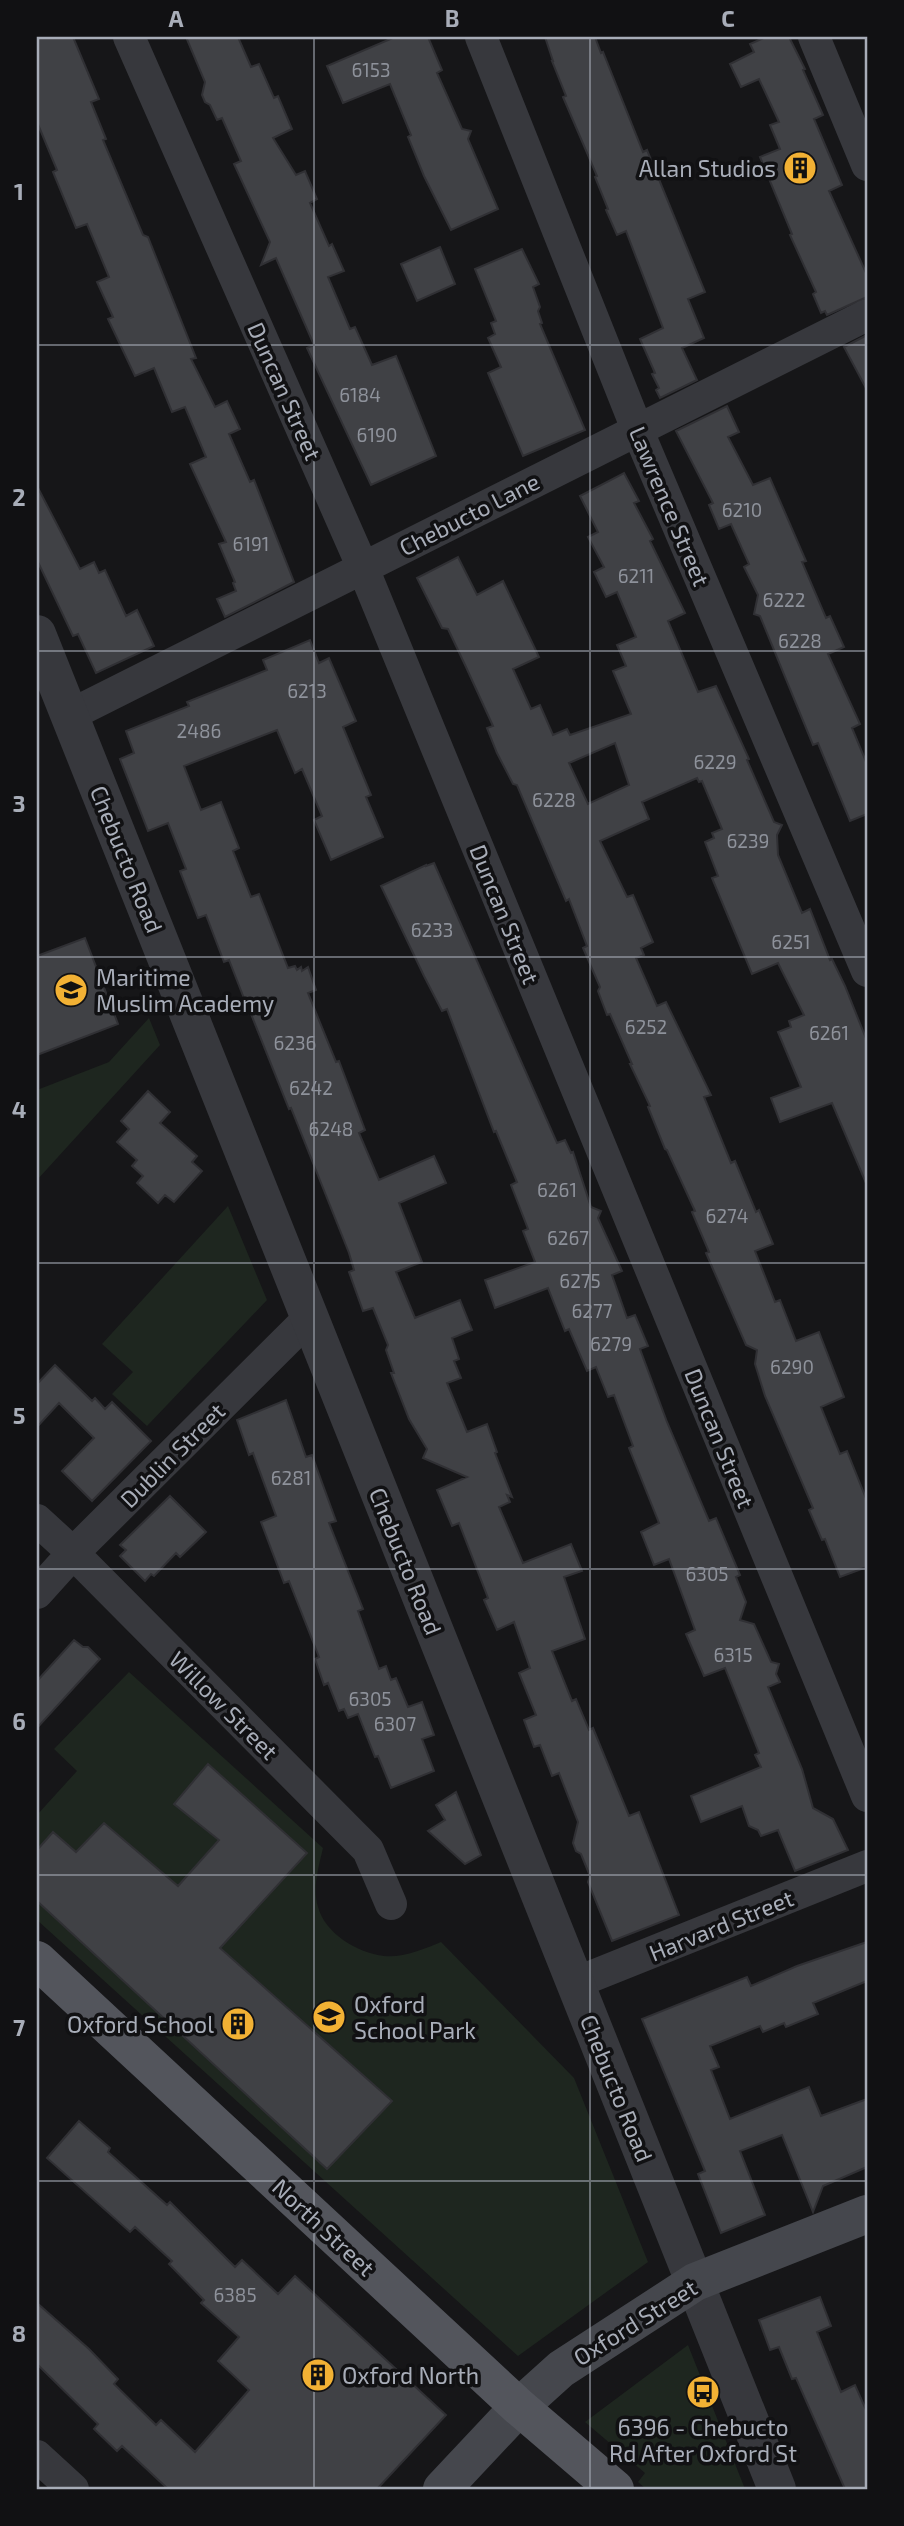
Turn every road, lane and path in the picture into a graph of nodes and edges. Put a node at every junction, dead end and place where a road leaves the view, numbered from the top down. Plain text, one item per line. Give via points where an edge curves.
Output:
1 (129, 37) edge
2 (481, 37) edge
3 (814, 37) edge
4 (867, 165) edge
5 (867, 315) edge
6 (637, 429) junction
7 (363, 568) junction
8 (37, 634) edge
9 (70, 715) junction
10 (867, 971) edge
11 (309, 1318) junction
12 (37, 1520) edge
13 (73, 1553) junction
14 (37, 1593) edge
15 (867, 1796) edge
16 (867, 1866) edge
17 (391, 1904) dead end
18 (37, 1960) edge
19 (575, 1983) junction
20 (867, 2214) edge
21 (695, 2282) junction
22 (519, 2407) junction
23 (37, 2456) edge
24 (73, 2489) edge
25 (442, 2489) edge
26 (615, 2489) edge
27 (777, 2489) edge

1 - 7 street, Duncan Street
2 - 6 street, Lawrence Street
3 - 4 street
5 - 6 street, Chebucto Lane
6 - 7 street, Chebucto Lane
6 - 10 street, Lawrence Street
7 - 9 street, Chebucto Lane
7 - 15 street, Duncan Street
8 - 9 street, Chebucto Road
9 - 11 street, Chebucto Road
11 - 13 street, Dublin Street
11 - 19 street, Chebucto Road
12 - 13 street, Willow Street
13 - 14 street, Dublin Street
13 - 17 street, Willow Street via 368,1850
16 - 19 street, Harvard Street
18 - 22 main road, North Street
19 - 21 street, Chebucto Road
20 - 21 main road, Oxford Street
21 - 22 main road, Oxford Street via 561,2370
21 - 27 street, Chebucto Road
22 - 25 main road, Oxford Street
22 - 26 main road, North Street
23 - 24 street

